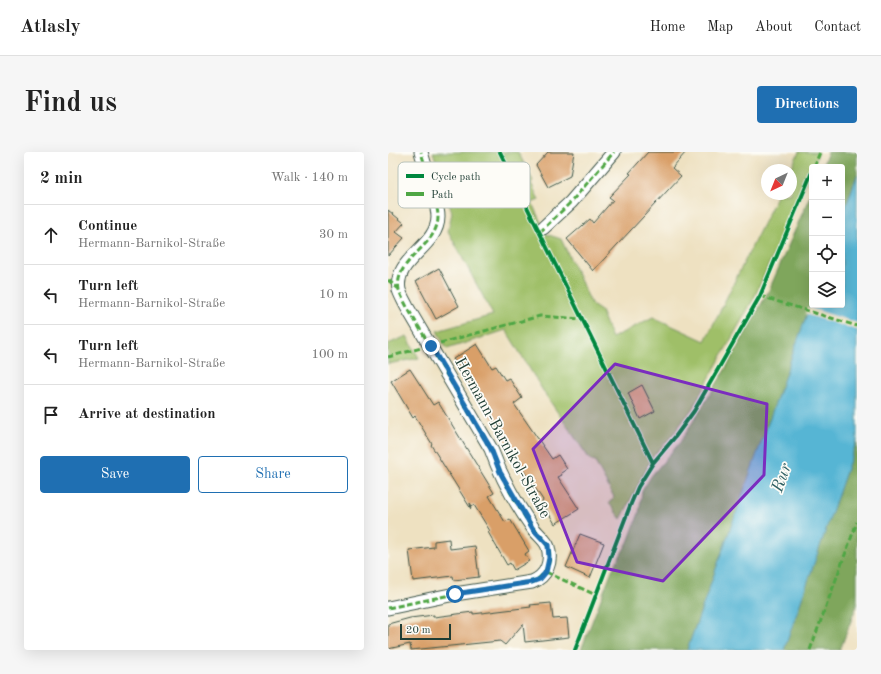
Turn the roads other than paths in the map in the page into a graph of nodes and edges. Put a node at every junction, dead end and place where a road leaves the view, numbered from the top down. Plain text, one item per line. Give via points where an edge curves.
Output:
1 (421, 152) edge
2 (614, 152) edge
3 (424, 162) edge
4 (436, 208) edge
5 (544, 228) dead end
6 (388, 280) edge
7 (400, 290) junction
8 (388, 608) edge

1 - 3 street, Hermann-Barnikol-Straße
2 - 5 street via 571,202
4 - 7 street, Hermann-Barnikol-Straße via 436,227 402,270
6 - 7 street
7 - 8 street, Hermann-Barnikol-Straße via 407,307 491,449 500,472 533,529 548,545 549,558 546,572 540,579 532,582

